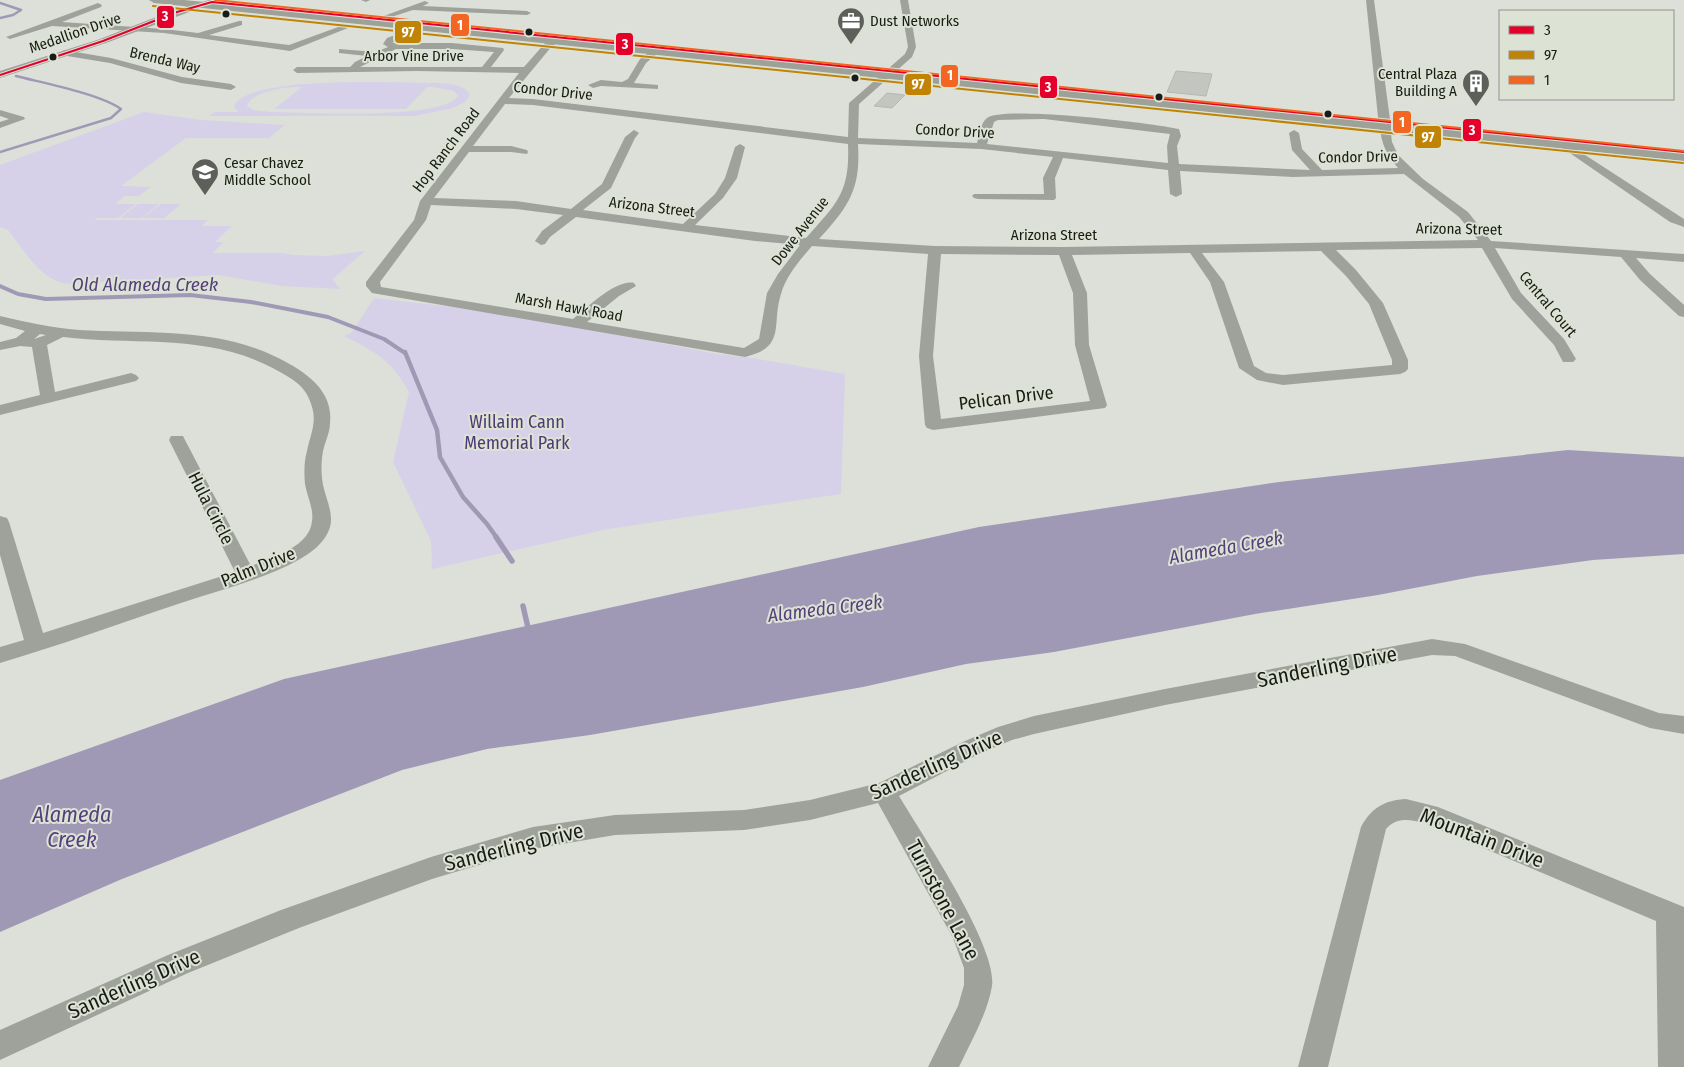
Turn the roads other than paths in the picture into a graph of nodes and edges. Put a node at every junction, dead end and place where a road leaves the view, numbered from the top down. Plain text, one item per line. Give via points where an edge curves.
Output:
1 (154, 0) edge
2 (431, 0) edge
3 (904, 0) edge
4 (1370, 0) edge
5 (215, 1) edge
6 (198, 3) edge
7 (98, 5) dead end
8 (412, 8) junction
9 (527, 13) dead end
10 (386, 18) junction
11 (238, 23) dead end
12 (51, 24) junction
13 (420, 27) junction
14 (344, 28) dead end
15 (131, 29) junction
16 (10, 36) dead end
17 (196, 36) junction
18 (557, 39) junction
19 (395, 47) junction
20 (342, 51) dead end
21 (655, 52) junction
22 (64, 53) junction
23 (378, 55) junction
24 (296, 70) dead end
25 (352, 70) junction
26 (484, 70) junction
27 (526, 70) junction
28 (888, 73) junction
29 (0, 75) edge
30 (593, 85) dead end
31 (624, 85) junction
32 (231, 87) dead end
33 (654, 87) dead end
34 (503, 101) junction
35 (0, 113) edge
36 (1385, 124) junction
37 (0, 125) edge
38 (634, 133) dead end
39 (1294, 133) dead end
40 (852, 141) junction
41 (1566, 145) junction
42 (981, 146) junction
43 (740, 147) dead end
44 (466, 149) junction
45 (523, 152) dead end
46 (1059, 155) junction
47 (1683, 157) edge
48 (1174, 168) junction
49 (1407, 171) junction
50 (1319, 173) junction
51 (1176, 194) dead end
52 (978, 196) dead end
53 (426, 201) junction
54 (573, 213) junction
55 (1679, 221) edge
56 (686, 227) junction
57 (1684, 229) edge
58 (541, 241) dead end
59 (809, 242) junction
60 (1486, 244) junction
61 (1325, 247) junction
62 (935, 250) junction
63 (1194, 250) junction
64 (1064, 251) junction
65 (1625, 254) junction
66 (1684, 258) edge
67 (629, 286) dead end
68 (378, 290) joint
69 (1684, 313) edge
70 (0, 320) edge
71 (576, 324) junction
72 (37, 336) junction
73 (0, 346) edge
74 (755, 350) joint
75 (1568, 359) dead end
76 (131, 378) dead end
77 (48, 397) junction
78 (0, 410) edge
79 (177, 440) dead end
80 (0, 522) edge
81 (246, 575) junction
82 (35, 642) junction
83 (0, 654) edge
84 (1684, 725) edge
85 (884, 792) junction
86 (1677, 917) edge
87 (0, 1045) edge
88 (1316, 1066) edge
89 (943, 1067) edge
90 (1673, 1067) edge

1 - 6 main road
2 - 8 street
3 - 28 street, Dowe Avenue via 912,48 909,56
4 - 36 street
5 - 6 main road
5 - 10 main road
6 - 13 main road
6 - 15 street, Medallion Drive
7 - 12 street
8 - 9 street
8 - 10 street
10 - 18 main road
11 - 17 street
12 - 15 street
12 - 16 street
13 - 18 main road
13 - 19 street via 387,42
14 - 17 street via 290,48
15 - 17 street
15 - 22 street, Medallion Drive
18 - 21 main road
18 - 27 street, Hop Ranch Road
18 - 28 main road
19 - 23 street, Arbor Vine Drive
19 - 26 street via 503,47
20 - 23 street
21 - 28 main road
21 - 31 street via 643,61 632,81
22 - 29 street, Medallion Drive
22 - 32 street, Brenda Way via 110,61 181,80
23 - 25 street, Arbor Vine Drive
24 - 25 street
25 - 26 street, Arbor Vine Drive
26 - 27 street, Arbor Vine Drive
27 - 34 street, Hop Ranch Road
28 - 36 main road
28 - 40 street, Dowe Avenue via 854,103
30 - 31 street
31 - 33 street
34 - 40 street, Condor Drive
34 - 44 street, Hop Ranch Road
35 - 37 street via 20,118
36 - 41 main road
36 - 47 main road
36 - 49 street via 1386,142 1393,157
38 - 54 street via 607,186
39 - 50 street via 1296,150
40 - 42 street, Condor Drive
40 - 59 street, Dowe Avenue via 850,184 838,211
41 - 47 main road
41 - 55 street
42 - 46 street, Condor Drive
42 - 48 street via 990,120 996,117 1044,116 1153,128 1175,131 1172,146
43 - 56 street via 731,178 723,190
44 - 45 street
44 - 53 street, Hop Ranch Road
46 - 48 street, Condor Drive
46 - 52 street via 1049,178 1050,198
48 - 50 street, Condor Drive via 1296,178
48 - 51 street
49 - 50 street, Condor Drive
49 - 60 street via 1474,225
53 - 54 street, Arizona Street via 516,205
53 - 68 street, Hop Ranch Road via 420,220 373,282
54 - 56 street, Arizona Street
54 - 58 street
55 - 57 street via 1675,222
56 - 59 street, Arizona Street
59 - 62 street, Arizona Street
59 - 74 street, Dowe Avenue via 776,288 768,338
60 - 61 street, Arizona Street
60 - 65 street, Arizona Street
60 - 75 street, Central Court via 1514,292 1564,346
61 - 63 street, Arizona Street
61 - 63 street via 1376,303 1400,360 1400,369 1283,380 1262,377 1247,368 1217,282
62 - 64 street, Arizona Street
62 - 64 street, Pelican Drive via 926,356 933,425 1098,405 1082,345 1080,293
63 - 64 street, Arizona Street
65 - 66 street, Arizona Street
65 - 69 street
67 - 71 street via 614,293
68 - 71 street, Marsh Hawk Road
70 - 72 street, Palm Drive
71 - 74 street, Marsh Hawk Road via 731,352
72 - 73 street
72 - 77 street
72 - 81 street, Palm Drive via 60,333 203,341 241,349 277,362 310,385 322,411 321,433 314,456 314,482 322,521 319,531 300,551
76 - 77 street
77 - 78 street
79 - 81 street, Hula Circle
80 - 82 street
81 - 82 street, Palm Drive
82 - 83 street, Palm Drive
84 - 85 street, Sanderling Drive via 1658,722 1457,649 1432,647 1034,725 973,747
85 - 87 street, Sanderling Drive via 774,817 615,825 533,838 493,849 361,892 241,938
85 - 89 street, Turnstone Lane via 965,933 978,968 978,985 971,1010
86 - 88 street, Mountain Drive via 1429,814 1403,810 1387,813 1374,827
86 - 90 street

